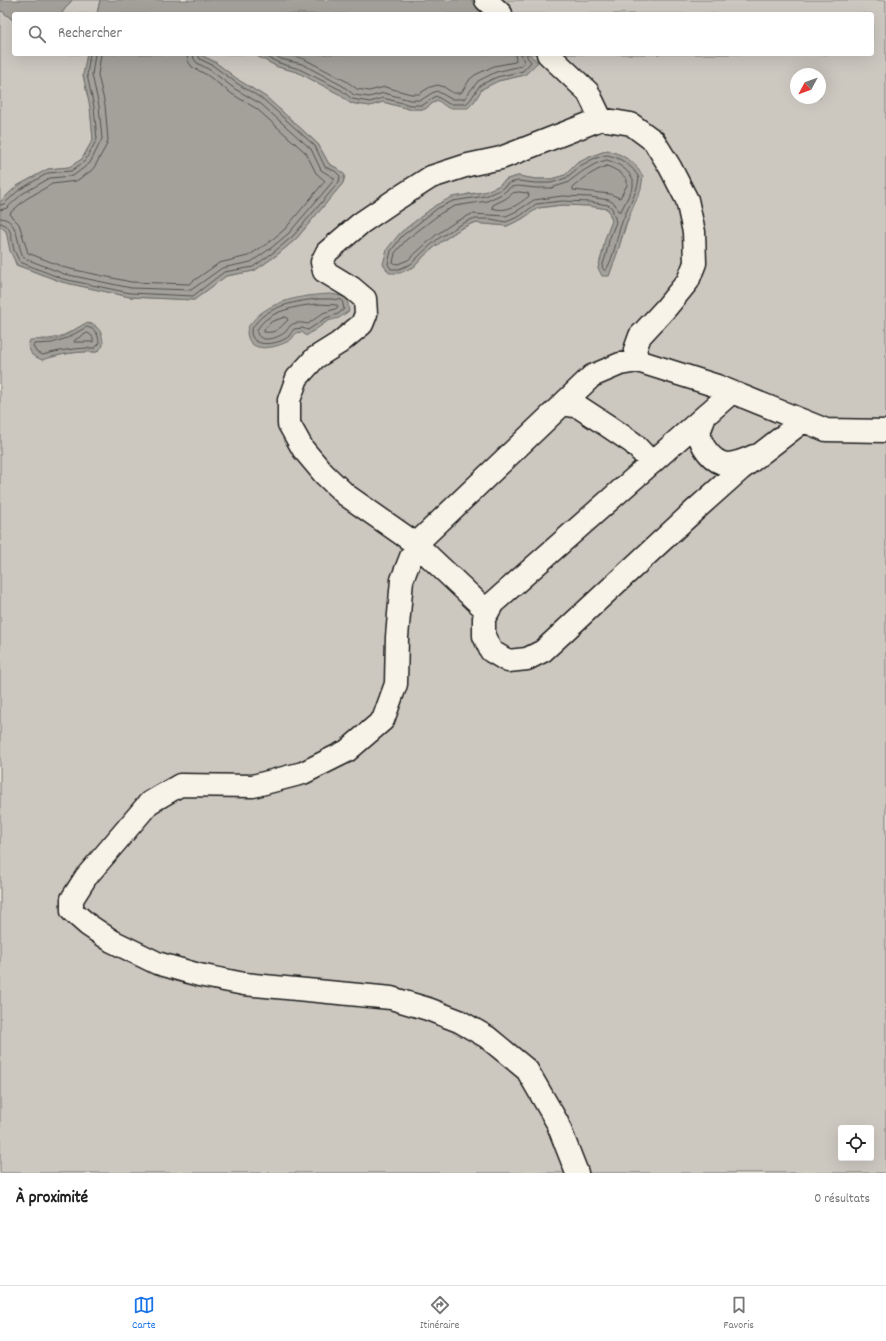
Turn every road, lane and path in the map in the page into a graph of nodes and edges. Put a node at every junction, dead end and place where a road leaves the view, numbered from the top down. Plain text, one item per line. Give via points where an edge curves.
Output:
1 (486, 0) edge
2 (499, 12) edge
3 (550, 56) edge
4 (601, 119) junction
5 (640, 336) junction
6 (638, 361) junction
7 (592, 376) junction
8 (732, 392) junction
9 (563, 404) junction
10 (706, 416) junction
11 (803, 420) junction
12 (886, 431) edge
13 (761, 452) junction
14 (652, 463) junction
15 (416, 544) junction
16 (488, 612) junction
17 (577, 1173) edge

1 - 2 street
3 - 4 street via 588,92
4 - 5 street via 631,124 654,141 688,200 694,232 695,263 688,281
4 - 15 street via 501,158 431,177 362,223 327,252 322,262 324,271 365,299 366,314 362,324 315,358 297,378 289,400 289,424 303,449 346,495
5 - 6 street via 635,350
5 - 7 street via 620,356
6 - 7 street via 620,364
6 - 8 street
7 - 9 street
8 - 10 street
8 - 11 street
9 - 14 street via 579,407 608,426 633,443
9 - 15 street
10 - 13 street via 700,432 703,446 714,459 726,464 741,462
10 - 14 street
11 - 12 street via 826,430
11 - 13 street
13 - 16 street via 543,651 527,659 508,662 491,651 484,636 484,618
14 - 16 street via 493,603
15 - 16 street
15 - 17 street via 402,580 396,684 383,720 347,751 303,773 253,786 180,785 149,803 86,877 72,899 72,910 88,925 112,941 157,964 244,984 391,998 459,1021 487,1037 527,1070 557,1122

